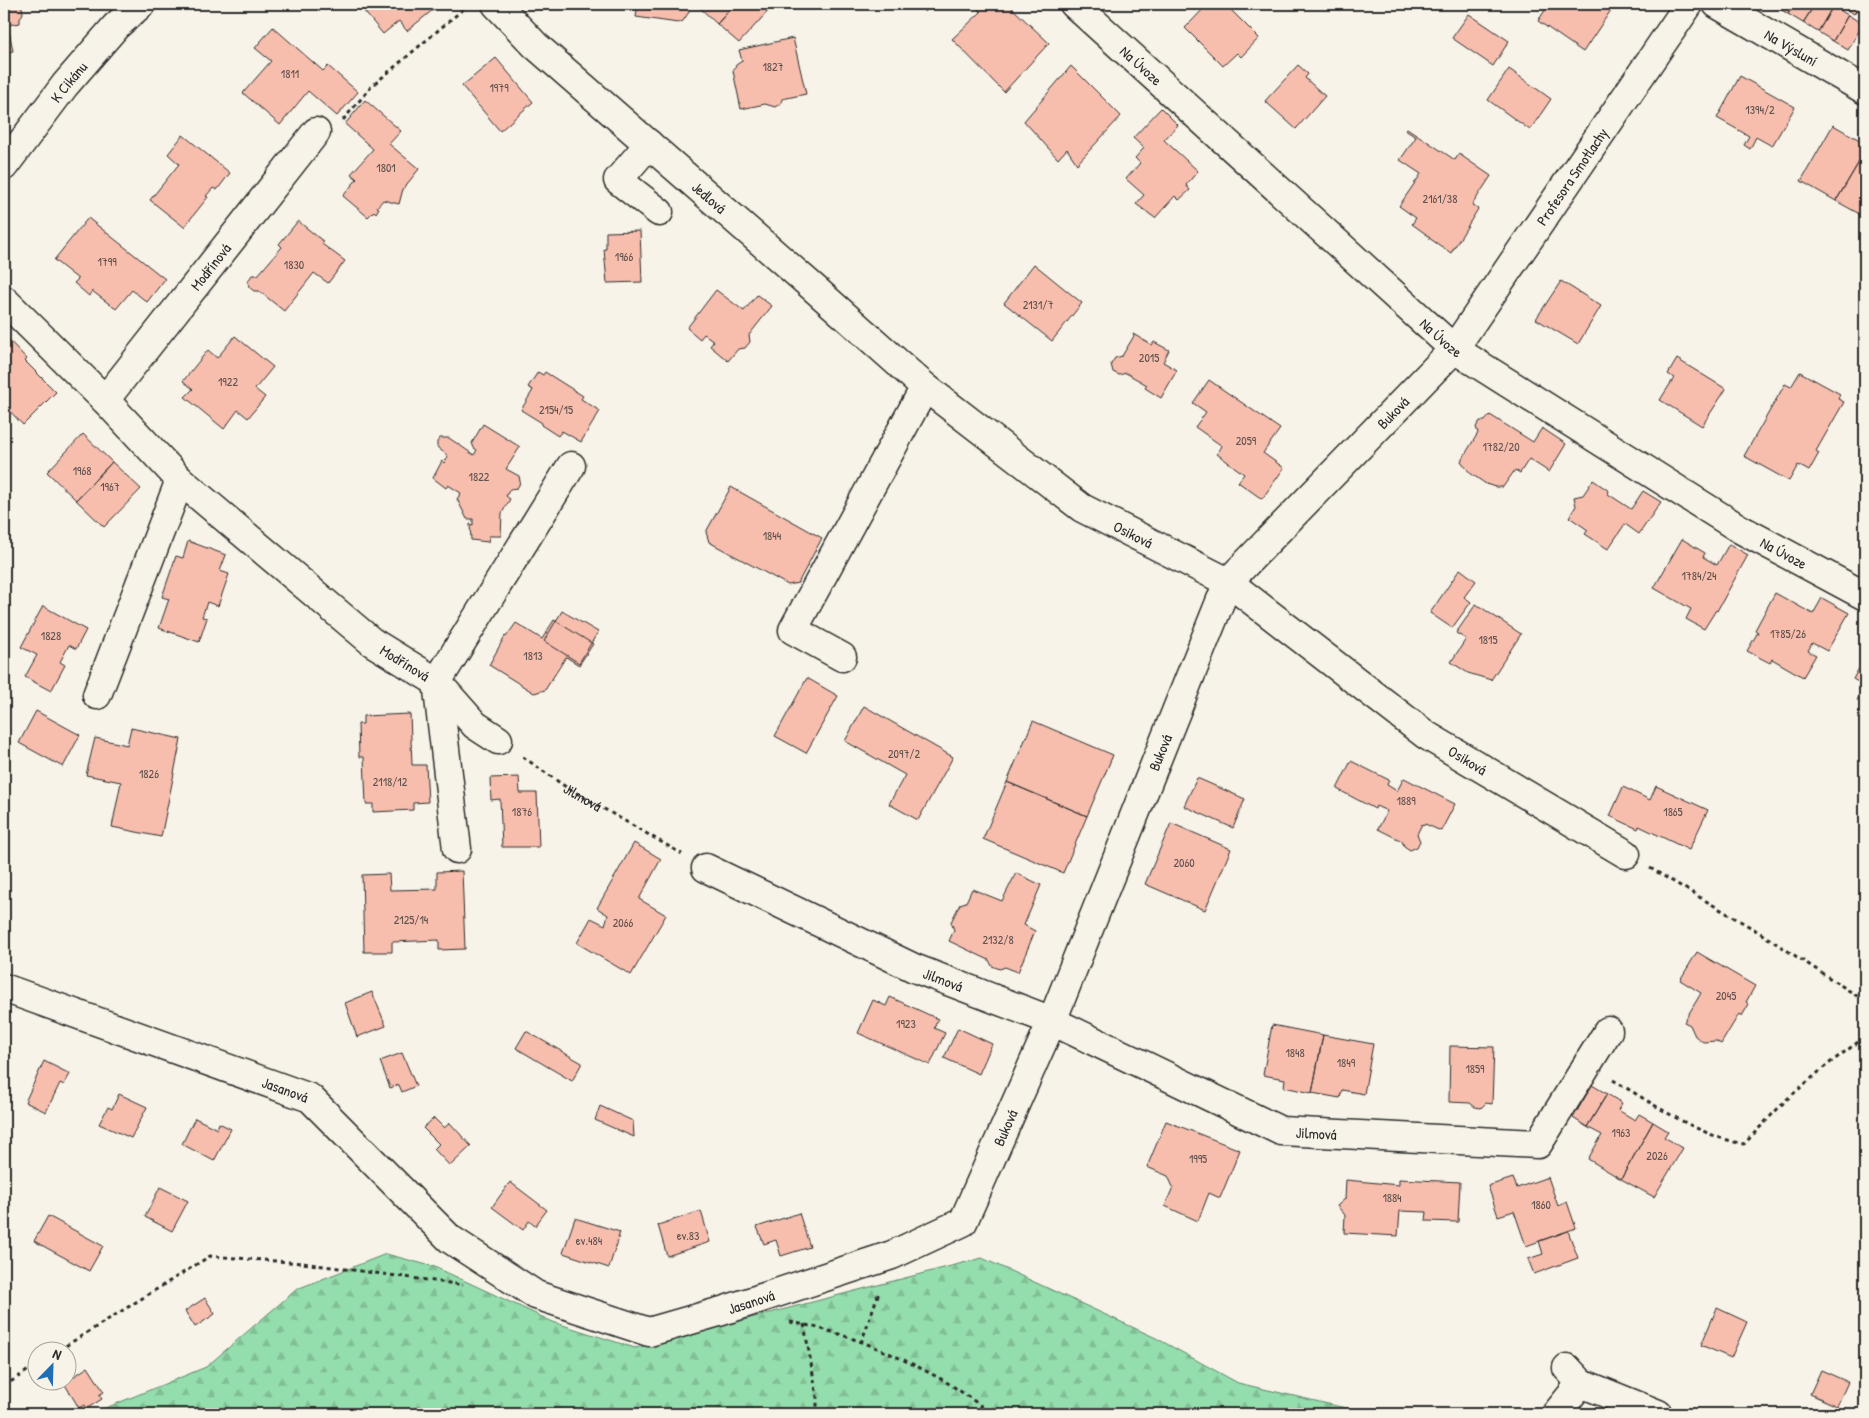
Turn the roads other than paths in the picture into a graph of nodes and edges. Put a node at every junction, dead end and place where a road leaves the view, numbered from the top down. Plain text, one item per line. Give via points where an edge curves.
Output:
1 (141, 4) edge
2 (496, 4) edge
3 (1074, 4) edge
4 (1689, 4) edge
5 (1717, 4) edge
6 (1865, 90) edge
7 (316, 132) road end
8 (649, 144) junction
9 (4, 166) edge
10 (659, 212) dead end
11 (4, 300) edge
12 (1454, 349) junction
13 (925, 387) junction
14 (105, 400) junction
15 (571, 466) dead end
16 (180, 480) junction
17 (1228, 582) junction
18 (1865, 596) edge
19 (842, 657) dead end
20 (437, 682) junction
21 (97, 695) dead end
22 (498, 740) road end
23 (457, 850) dead end
24 (1626, 854) road end
25 (706, 868) road end
26 (4, 988) edge
27 (1052, 1021) junction
28 (1608, 1031) dead end
29 (962, 1222) joint
30 (1556, 1414) edge
31 (1658, 1414) edge

1 - 9 street, K Cikánu via 116,26 65,85
2 - 8 street, Jedlová via 535,45
3 - 12 street, Na Úvoze
4 - 12 street, Profesora Smotlachy
5 - 6 street, Na Výsluní
7 - 14 street, Modřínová
8 - 10 street via 618,180
8 - 13 street, Jedlová
11 - 14 street, Modřínová
12 - 17 street, Buková
12 - 18 street, Na Úvoze via 1740,529
13 - 17 street, Osiková via 1082,508
13 - 19 street via 793,630
14 - 16 street, Modřínová
15 - 20 street, Modřínová
16 - 20 street, Modřínová via 372,642
16 - 21 street
17 - 24 street, Osiková via 1426,735
17 - 27 street, Buková
20 - 22 street via 475,725
20 - 23 street
25 - 27 street, Jilmová via 914,968
26 - 29 street, Jasanová via 310,1098 450,1239 536,1295 649,1332 892,1255
27 - 28 street, Jilmová via 1281,1131 1538,1144
27 - 29 street, Buková
30 - 31 street via 1574,1376

